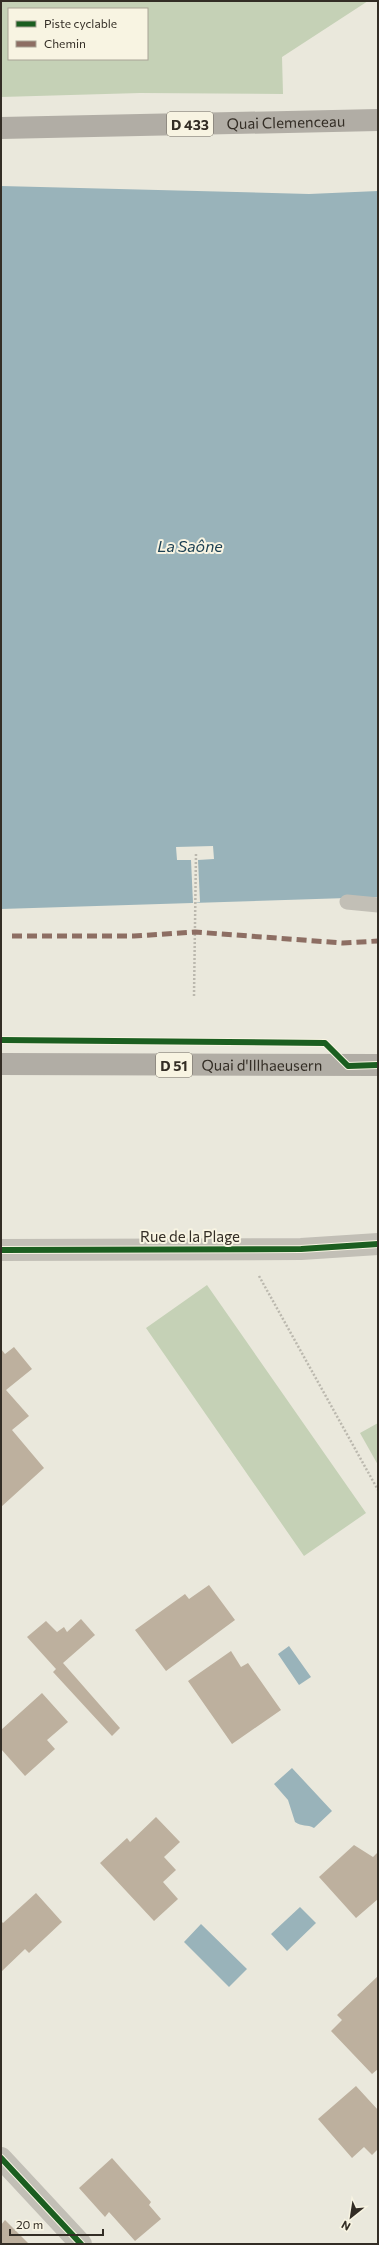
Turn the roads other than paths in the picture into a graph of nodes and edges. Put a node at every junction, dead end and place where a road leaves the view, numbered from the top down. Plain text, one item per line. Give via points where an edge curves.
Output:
1 (378, 120) edge
2 (1, 128) edge
3 (347, 902) dead end
4 (378, 905) edge
5 (1, 1064) edge
6 (378, 1065) edge
7 (378, 1244) edge
8 (1, 1250) edge
9 (1, 2158) edge
10 (81, 2244) edge

1 - 2 main road, Quai Clemenceau / D 433
3 - 4 lane
5 - 6 main road, Quai d'Illhaeusern / D 51
7 - 8 street, Rue de la Plage via 301,1249
9 - 10 street

